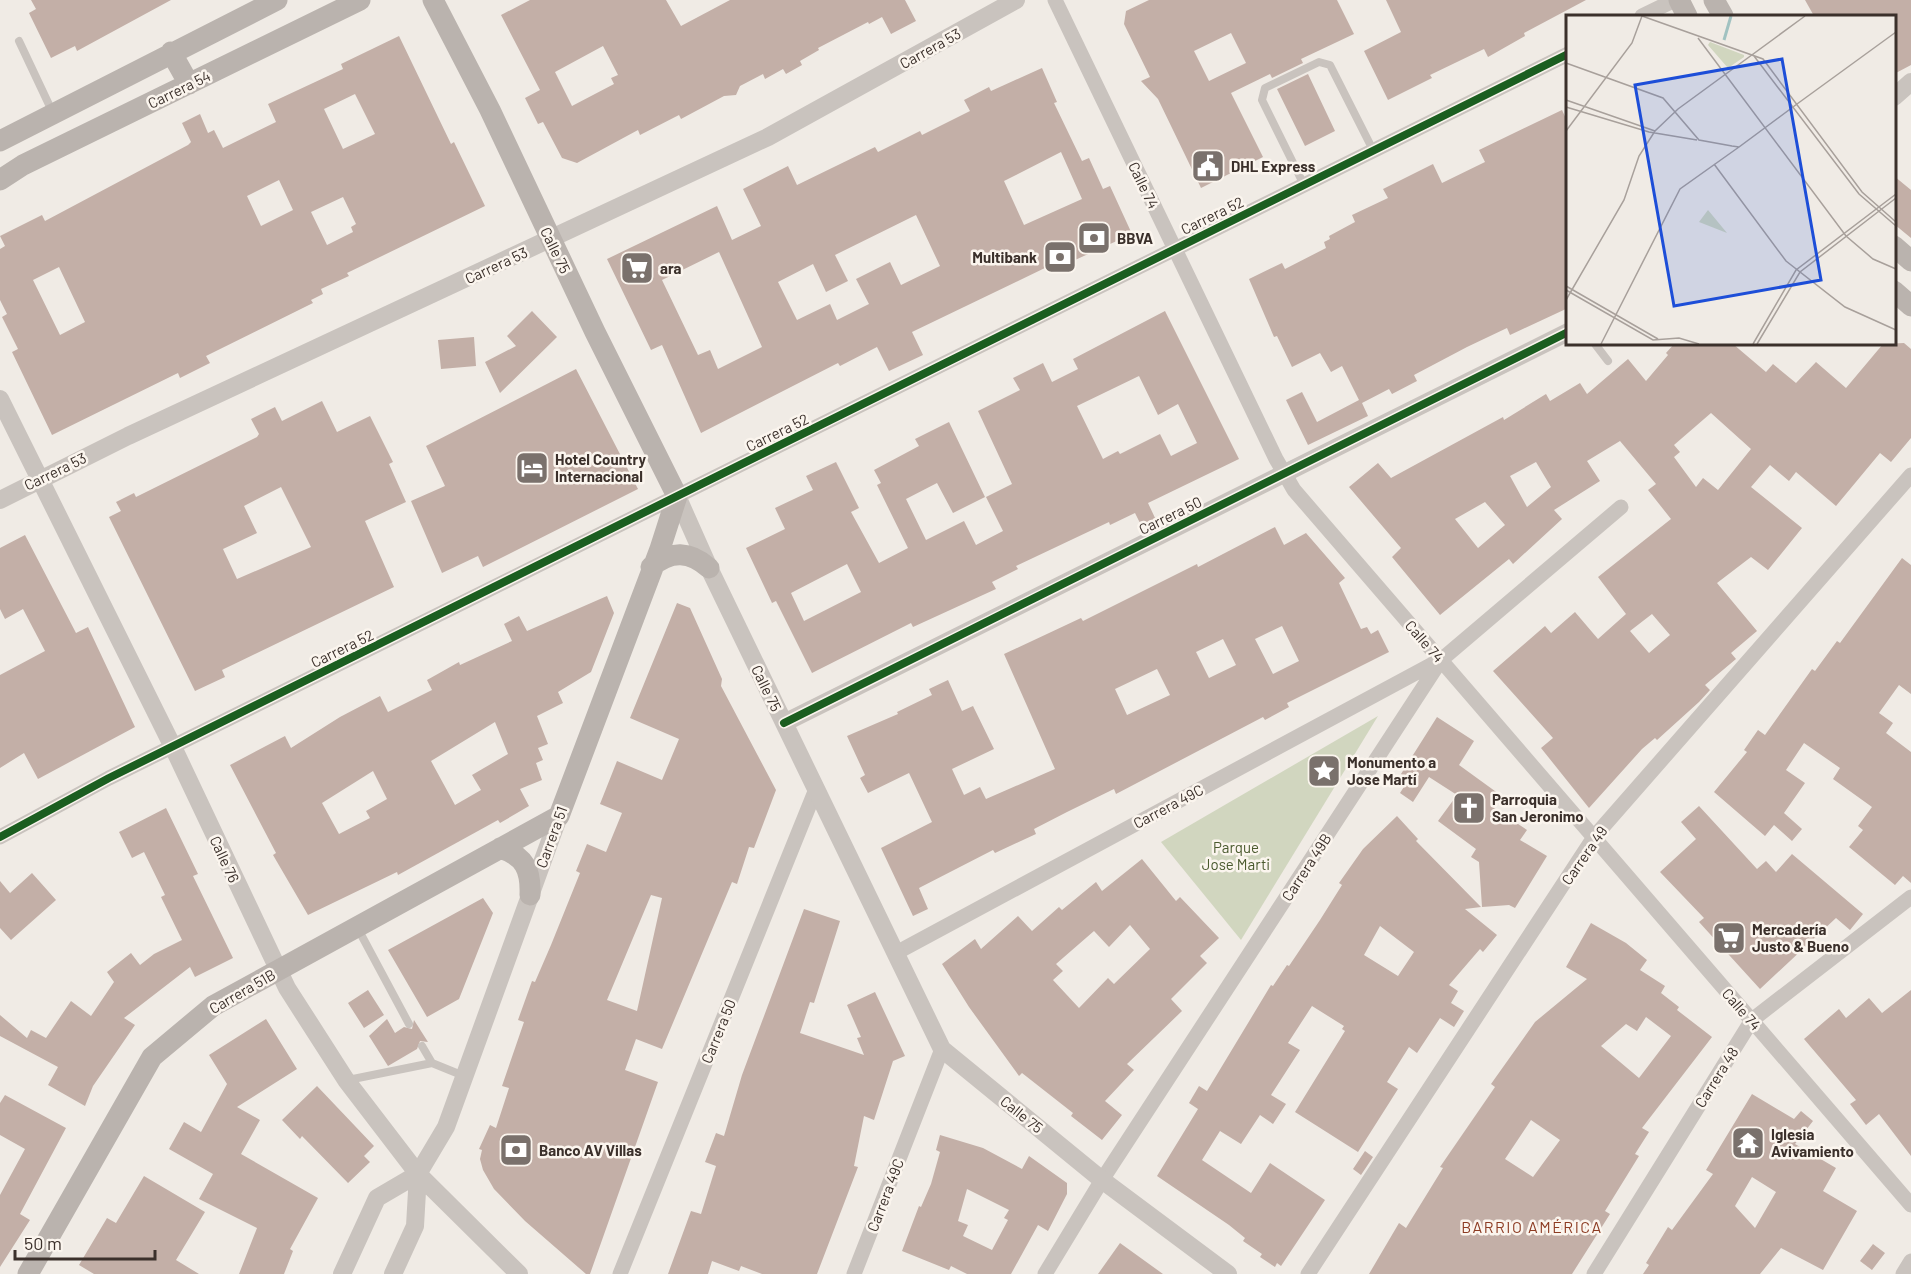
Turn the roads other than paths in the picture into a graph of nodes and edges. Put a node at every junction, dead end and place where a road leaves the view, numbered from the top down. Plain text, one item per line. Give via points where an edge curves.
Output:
1 (277, 0) edge
2 (360, 0) edge
3 (433, 0) edge
4 (1016, 0) edge
5 (1055, 0) edge
6 (1677, 0) edge
7 (1714, 0) edge
8 (1644, 15) edge
9 (1686, 15) edge
10 (1722, 15) edge
11 (20, 41) dead end
12 (171, 52) junction
13 (1566, 55) edge
14 (1911, 82) edge
15 (189, 84) junction
16 (1896, 95) edge
17 (53, 113) junction
18 (0, 141) edge
19 (1373, 150) junction
20 (0, 180) edge
21 (1304, 185) junction
22 (550, 240) junction
23 (1896, 248) edge
24 (1174, 249) junction
25 (1911, 261) edge
26 (1896, 293) edge
27 (1911, 306) edge
28 (1566, 334) edge
29 (1596, 345) edge
30 (1608, 361) dead end
31 (0, 399) edge
32 (1284, 474) junction
33 (1911, 475) edge
34 (39, 478) junction
35 (677, 496) junction
36 (0, 500) edge
37 (1621, 507) dead end
38 (651, 567) junction
39 (709, 568) junction
40 (1441, 660) junction
41 (784, 723) junction
42 (173, 747) junction
43 (816, 789) junction
44 (559, 816) junction
45 (0, 837) edge
46 (1594, 837) junction
47 (500, 848) junction
48 (530, 895) junction
49 (1911, 897) edge
50 (357, 927) junction
51 (896, 953) junction
52 (278, 970) junction
53 (1752, 1020) junction
54 (409, 1024) dead end
55 (422, 1046) dead end
56 (942, 1048) junction
57 (432, 1063) junction
58 (465, 1077) junction
59 (346, 1080) junction
60 (418, 1174) junction
61 (1102, 1180) junction
62 (1911, 1205) edge
63 (1911, 1261) edge
64 (28, 1274) edge
65 (342, 1274) edge
66 (393, 1274) edge
67 (519, 1274) edge
68 (620, 1274) edge
69 (854, 1274) edge
70 (1045, 1274) edge
71 (1228, 1274) edge
72 (1308, 1274) edge
73 (1594, 1274) edge
74 (1903, 1274) edge

1 - 12 main road
2 - 15 main road, Carrera 54
3 - 22 main road, Calle 75 via 490,110
4 - 22 street, Carrera 53 via 768,137
5 - 24 street, Calle 74
6 - 8 street
6 - 9 main road
7 - 10 main road
11 - 17 lane
12 - 15 main road
12 - 17 main road
13 - 19 street, Carrera 52
14 - 16 street
15 - 20 main road, Carrera 54
17 - 18 main road
19 - 21 street, Carrera 52
19 - 21 lane via 1330,65 1318,62 1264,88 1262,100
21 - 24 street, Carrera 52
22 - 34 street, Carrera 53
22 - 35 main road, Calle 75
23 - 25 main road
24 - 32 street, Calle 74
24 - 35 street, Carrera 52
26 - 27 main road
28 - 32 street, Carrera 50
29 - 30 lane
31 - 34 street, Calle 76
32 - 40 street, Calle 74
32 - 41 street, Carrera 50
33 - 46 street, Carrera 49
34 - 36 street, Carrera 53
34 - 42 street, Calle 76
35 - 38 main road, Carrera 51
35 - 39 street, Calle 75
35 - 42 street, Carrera 52
37 - 40 street, Carrera 49B
38 - 39 main road via 661,558 680,554
38 - 44 main road, Carrera 51
39 - 41 street, Calle 75
40 - 46 street, Calle 74
40 - 51 street, Carrera 49C
40 - 61 street, Carrera 49B
41 - 43 street, Calle 75
42 - 45 street, Carrera 52
42 - 52 street, Calle 76
43 - 51 street, Calle 75
43 - 68 street, Carrera 50
44 - 47 main road, Carrera 51B
44 - 48 street, Carrera 51
46 - 53 street, Calle 74
46 - 72 street, Carrera 49
47 - 48 main road via 524,862 530,875
47 - 50 main road, Carrera 51B
48 - 58 street, Carrera 51
49 - 53 street, Carrera 48
50 - 52 main road, Carrera 51B
50 - 54 lane
51 - 56 street, Calle 75
52 - 59 street, Calle 76
52 - 64 main road, Carrera 51B via 213,1006 152,1057
53 - 62 street, Calle 74
53 - 73 street, Carrera 48
55 - 57 lane
56 - 61 street, Calle 75
56 - 69 street, Carrera 49C
57 - 58 lane
57 - 59 lane
58 - 60 street, Carrera 51 via 446,1127
59 - 60 street, Calle 76
60 - 65 street, Carrera 51 via 377,1198
60 - 66 street, Carrera 51 via 415,1226
60 - 67 street, Calle 76
61 - 70 street, Carrera 49B
61 - 71 street, Calle 75
63 - 74 street

